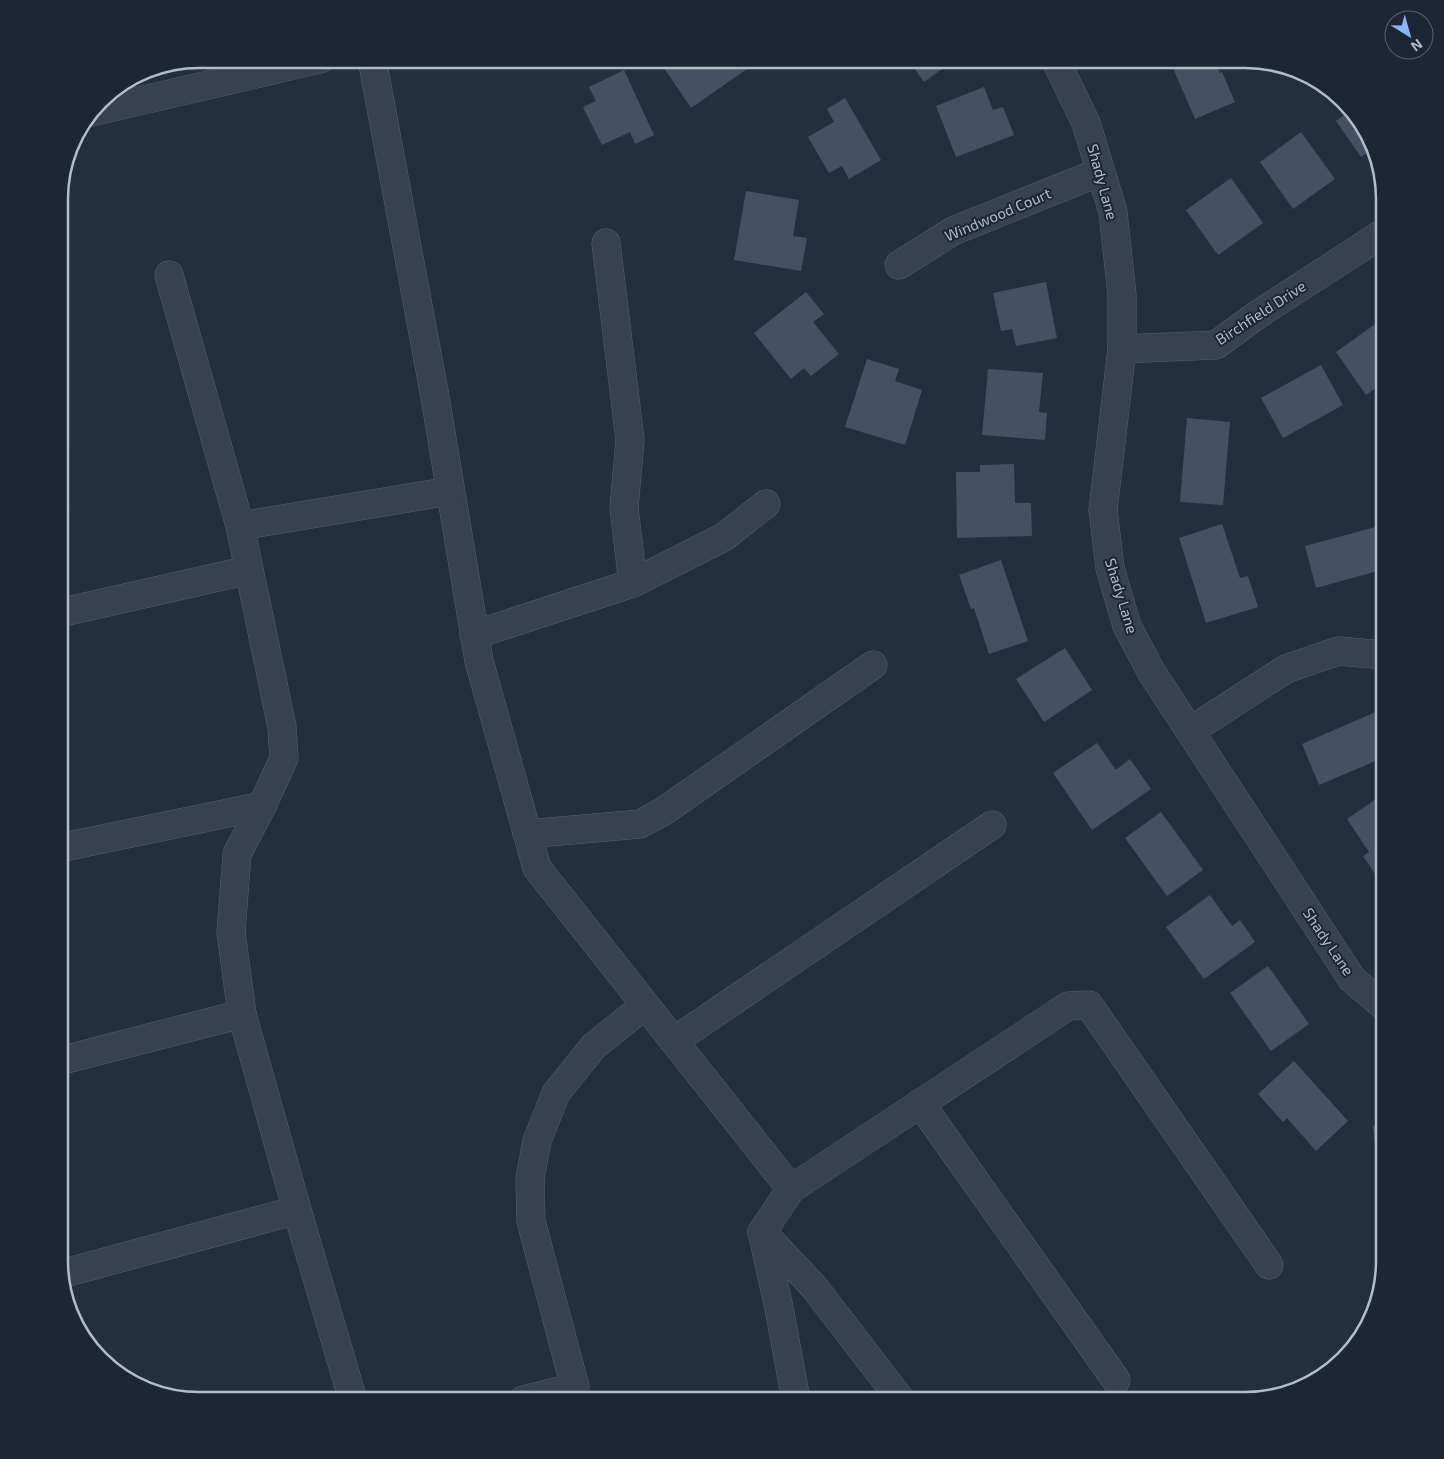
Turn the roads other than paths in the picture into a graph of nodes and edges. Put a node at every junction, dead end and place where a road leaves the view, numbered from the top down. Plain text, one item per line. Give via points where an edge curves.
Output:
1 (281, 68) edge
2 (374, 68) edge
3 (1059, 68) edge
4 (103, 109) edge
5 (1100, 172) junction
6 (1376, 238) edge
7 (606, 242) dead end
8 (899, 265) dead end
9 (169, 275) dead end
10 (1122, 349) junction
11 (450, 490) junction
12 (766, 504) dead end
13 (240, 526) junction
14 (249, 570) junction
15 (633, 583) junction
16 (68, 611) edge
17 (474, 636) junction
18 (1376, 654) edge
19 (873, 665) dead end
20 (1190, 731) junction
21 (262, 806) junction
22 (992, 825) dead end
23 (527, 834) junction
24 (68, 846) edge
25 (1376, 999) edge
26 (645, 1005) junction
27 (242, 1014) junction
28 (674, 1041) junction
29 (68, 1059) edge
30 (920, 1103) junction
31 (791, 1189) junction
32 (297, 1210) junction
33 (762, 1232) junction
34 (1269, 1266) dead end
35 (68, 1272) edge
36 (1116, 1380) dead end
37 (351, 1392) edge
38 (576, 1392) edge
39 (795, 1392) edge
40 (895, 1392) edge

1 - 4 street
2 - 11 street
3 - 5 street, Shady Lane via 1086,123
5 - 8 street, Windwood Court via 953,232
5 - 10 street, Shady Lane via 1114,222 1122,295
6 - 10 street, Birchfield Drive via 1216,345
7 - 15 street via 630,440 624,508
9 - 13 street
10 - 20 street, Shady Lane via 1103,510 1110,568 1127,626 1152,673
11 - 13 street
11 - 17 street
12 - 15 street via 724,537
13 - 14 street
14 - 16 street
14 - 21 street via 282,727 284,758
15 - 17 street
17 - 23 street
18 - 20 street via 1338,651 1286,669
19 - 23 street via 664,811 640,824
20 - 25 street, Shady Lane via 1352,979
21 - 24 street
21 - 27 street via 237,854 231,932
22 - 28 street
23 - 26 street via 537,868
26 - 28 street
26 - 38 street via 593,1047 556,1093 537,1141 530,1178 531,1221
27 - 29 street
27 - 32 street
28 - 31 street
30 - 31 street
30 - 34 street via 1068,1006 1089,1005
30 - 36 street
31 - 33 street
32 - 35 street
32 - 37 street
33 - 39 street
33 - 40 street via 814,1286

